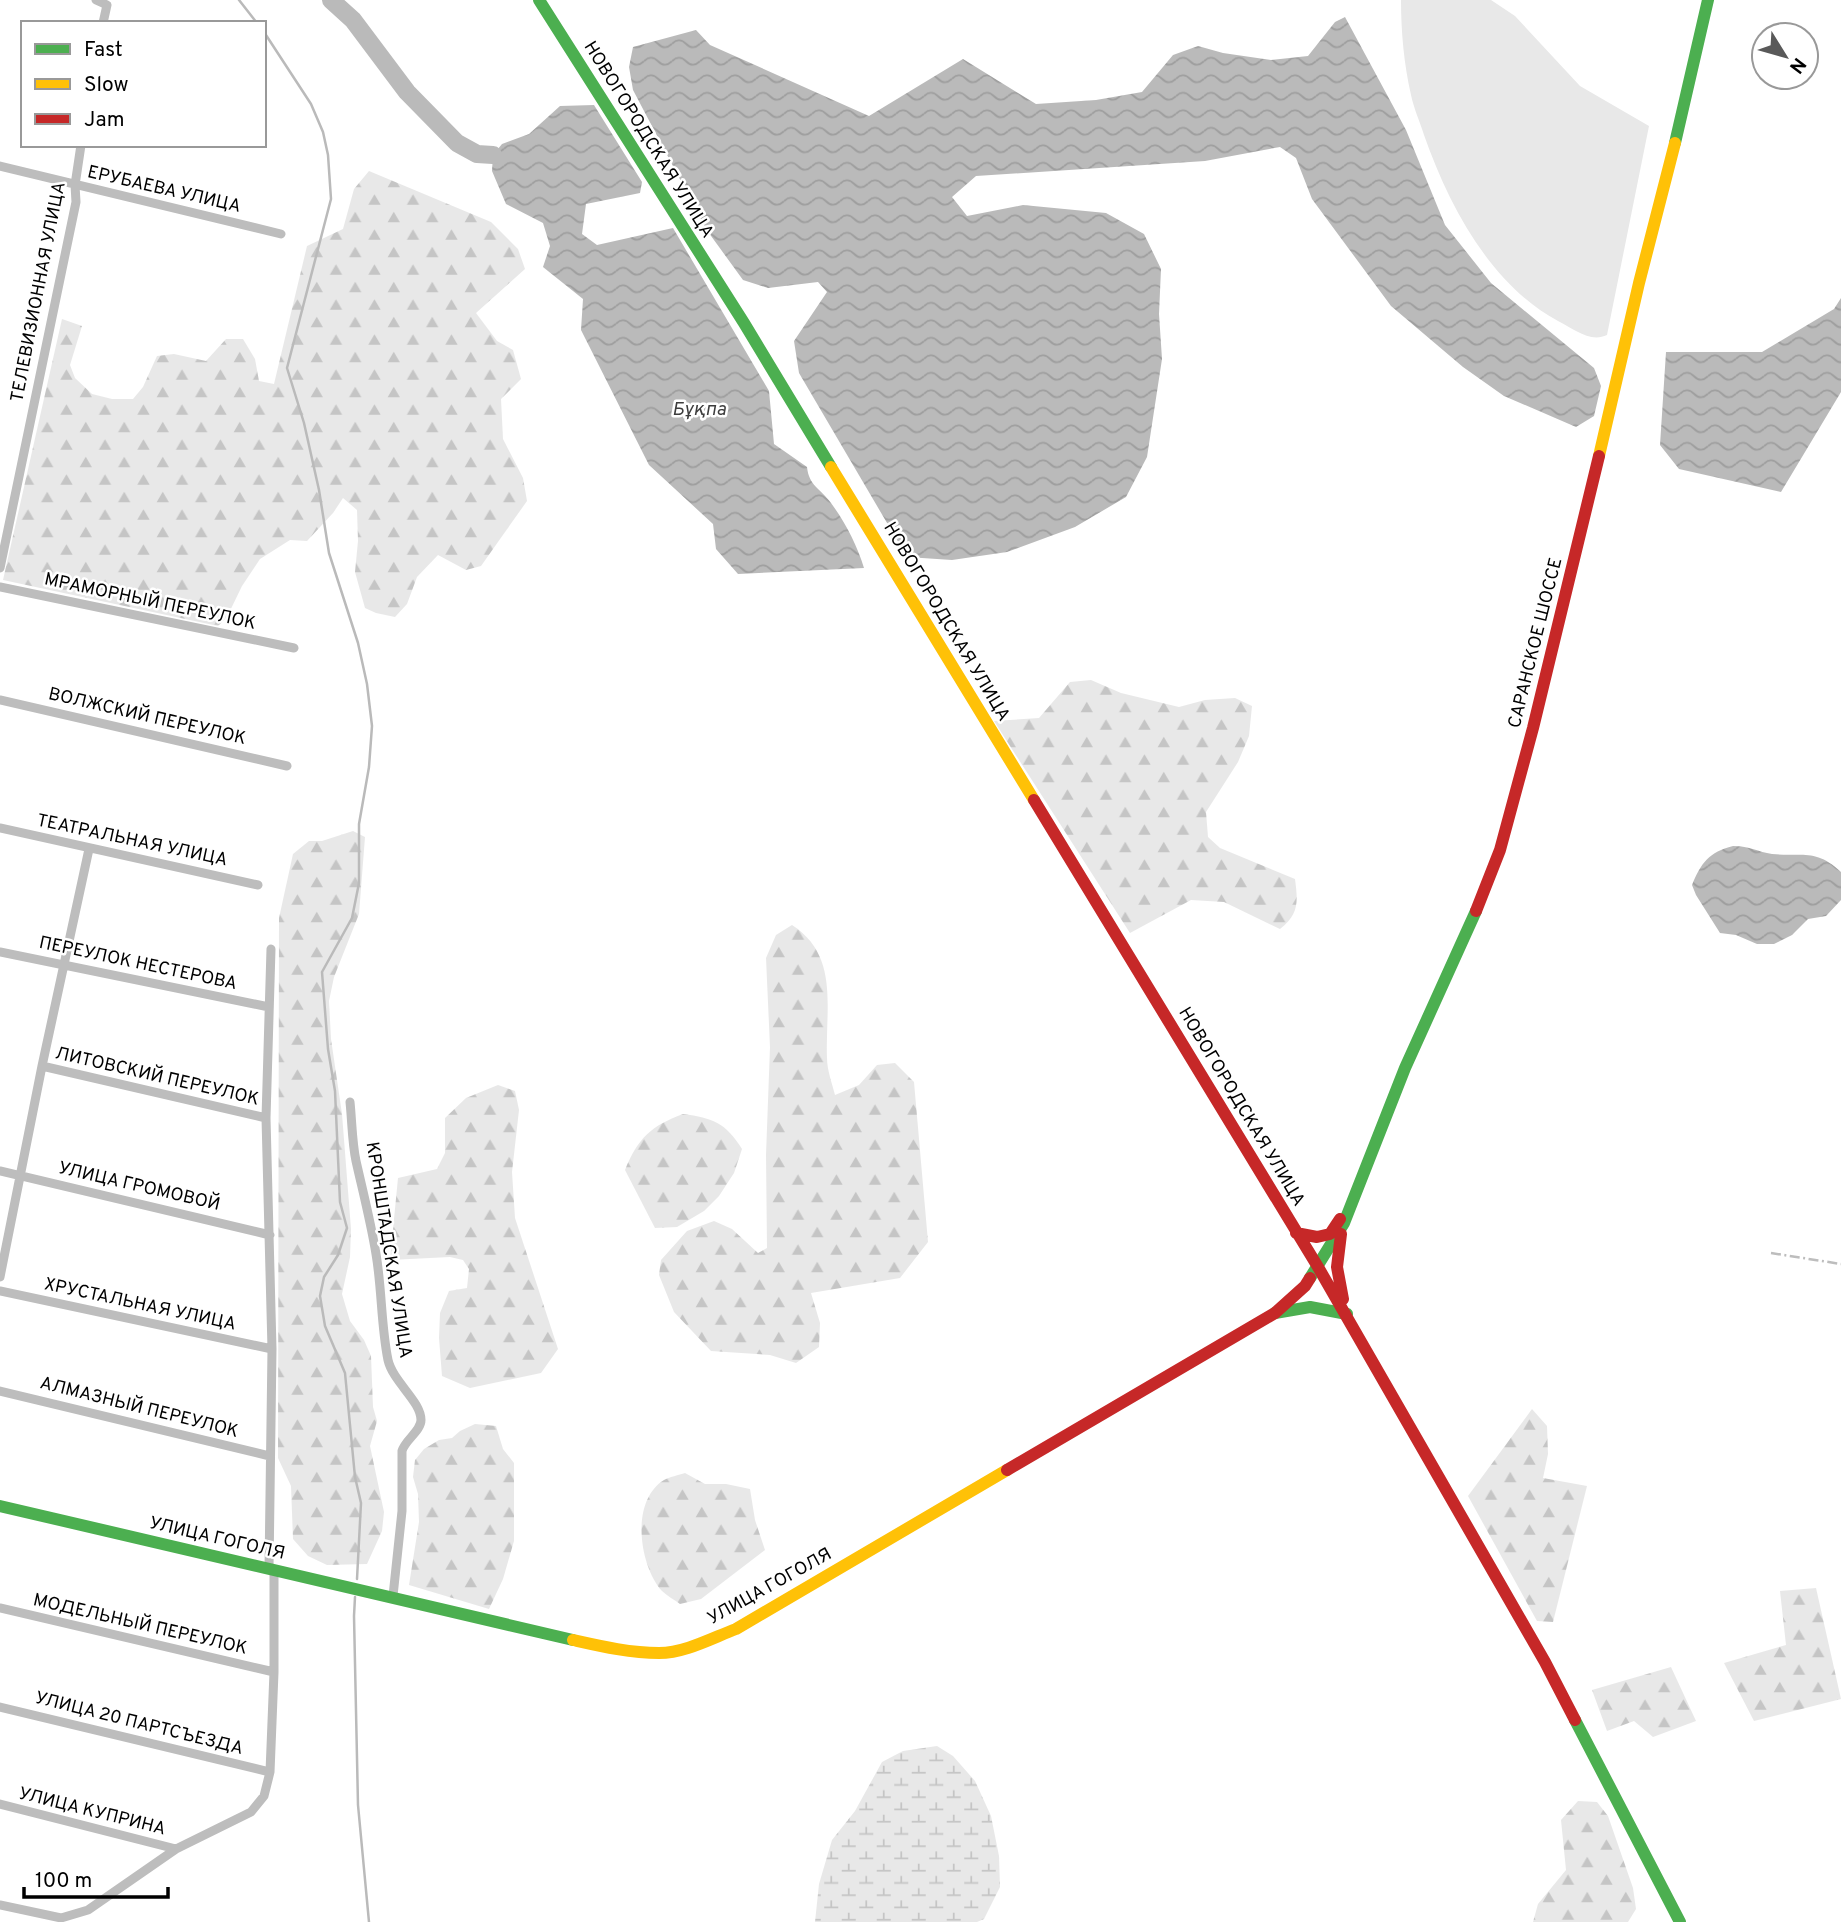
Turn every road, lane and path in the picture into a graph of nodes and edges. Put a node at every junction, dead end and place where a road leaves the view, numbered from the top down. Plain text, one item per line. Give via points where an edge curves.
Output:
1 (96, 0) edge
2 (539, 0) edge
3 (1708, 0) edge
4 (103, 21) edge
5 (81, 147) edge
6 (0, 166) edge
7 (75, 185) junction
8 (281, 234) dead end
9 (0, 568) edge
10 (0, 587) edge
11 (294, 648) dead end
12 (0, 700) edge
13 (287, 766) dead end
14 (0, 828) edge
15 (89, 849) junction
16 (258, 885) dead end
17 (271, 949) dead end
18 (0, 952) edge
19 (64, 964) junction
20 (269, 1007) junction
21 (42, 1066) junction
22 (350, 1102) dead end
23 (266, 1118) junction
24 (0, 1171) edge
25 (20, 1176) junction
26 (1351, 1204) junction
27 (1344, 1223) junction
28 (1296, 1233) junction
29 (270, 1235) junction
30 (1318, 1267) junction
31 (0, 1277) edge
32 (0, 1291) edge
33 (1275, 1313) junction
34 (1347, 1314) junction
35 (272, 1349) junction
36 (0, 1391) edge
37 (270, 1456) junction
38 (0, 1506) edge
39 (271, 1570) junction
40 (393, 1596) junction
41 (0, 1608) edge
42 (274, 1672) junction
43 (0, 1707) edge
44 (270, 1772) junction
45 (0, 1804) edge
46 (177, 1849) junction
47 (0, 1905) edge
48 (1681, 1922) edge

1 - 4 street via 107,5
2 - 28 main road, НОВОГОРОДСКАЯ УЛИЦА via 744,323
3 - 26 main road, САРАНСКОЕ ШОССЕ via 1596,473 1500,850
5 - 7 street, ТЕЛЕВИЗИОННАЯ УЛИЦА
6 - 7 street, ЕРУБАЕВА УЛИЦА
7 - 8 street, ЕРУБАЕВА УЛИЦА
7 - 9 street, ТЕЛЕВИЗИОННАЯ УЛИЦА via 76,202
10 - 11 street, МРАМОРНЫЙ ПЕРЕУЛОК
12 - 13 street, ВОЛЖСКИЙ ПЕРЕУЛОК
14 - 15 street, ТЕАТРАЛЬНАЯ УЛИЦА
15 - 16 street, ТЕАТРАЛЬНАЯ УЛИЦА
15 - 19 street
17 - 20 street
18 - 19 street, ПЕРЕУЛОК НЕСТЕРОВА
19 - 20 street, ПЕРЕУЛОК НЕСТЕРОВА
19 - 21 street
20 - 23 street
21 - 23 street, ЛИТОВСКИЙ ПЕРЕУЛОК
21 - 25 street
22 - 40 street, КРОНШТАДСКАЯ УЛИЦА via 356,1158 378,1263 388,1361 421,1420 402,1451 402,1511
23 - 29 street
24 - 25 street, УЛИЦА ГРОМОВОЙ
25 - 29 street, УЛИЦА ГРОМОВОЙ
25 - 31 street
26 - 27 main road, САРАНСКОЕ ШОССЕ
26 - 28 main road via 1330,1234
27 - 30 main road, САРАНСКОЕ ШОССЕ
27 - 34 main road via 1335,1255
28 - 30 main road, НОВОГОРОДСКАЯ УЛИЦА
29 - 35 street
30 - 33 main road, УЛИЦА ГОГОЛЯ
30 - 34 main road, НОВОГОРОДСКАЯ УЛИЦА
32 - 35 street, ХРУСТАЛЬНАЯ УЛИЦА
33 - 34 main road via 1310,1307
33 - 40 main road, УЛИЦА ГОГОЛЯ via 736,1629 693,1646 660,1653 605,1647
34 - 48 main road via 1563,1693
35 - 37 street
36 - 37 street, АЛМАЗНЫЙ ПЕРЕУЛОК
37 - 39 street
38 - 39 main road, УЛИЦА ГОГОЛЯ
39 - 40 main road, УЛИЦА ГОГОЛЯ
39 - 42 street
41 - 42 street, МОДЕЛЬНЫЙ ПЕРЕУЛОК
42 - 44 street
43 - 44 street, УЛИЦА 20 ПАРТСЪЕЗДА
44 - 46 street via 264,1797 251,1812
45 - 46 street, УЛИЦА КУПРИНА
46 - 47 street via 88,1910 61,1918

